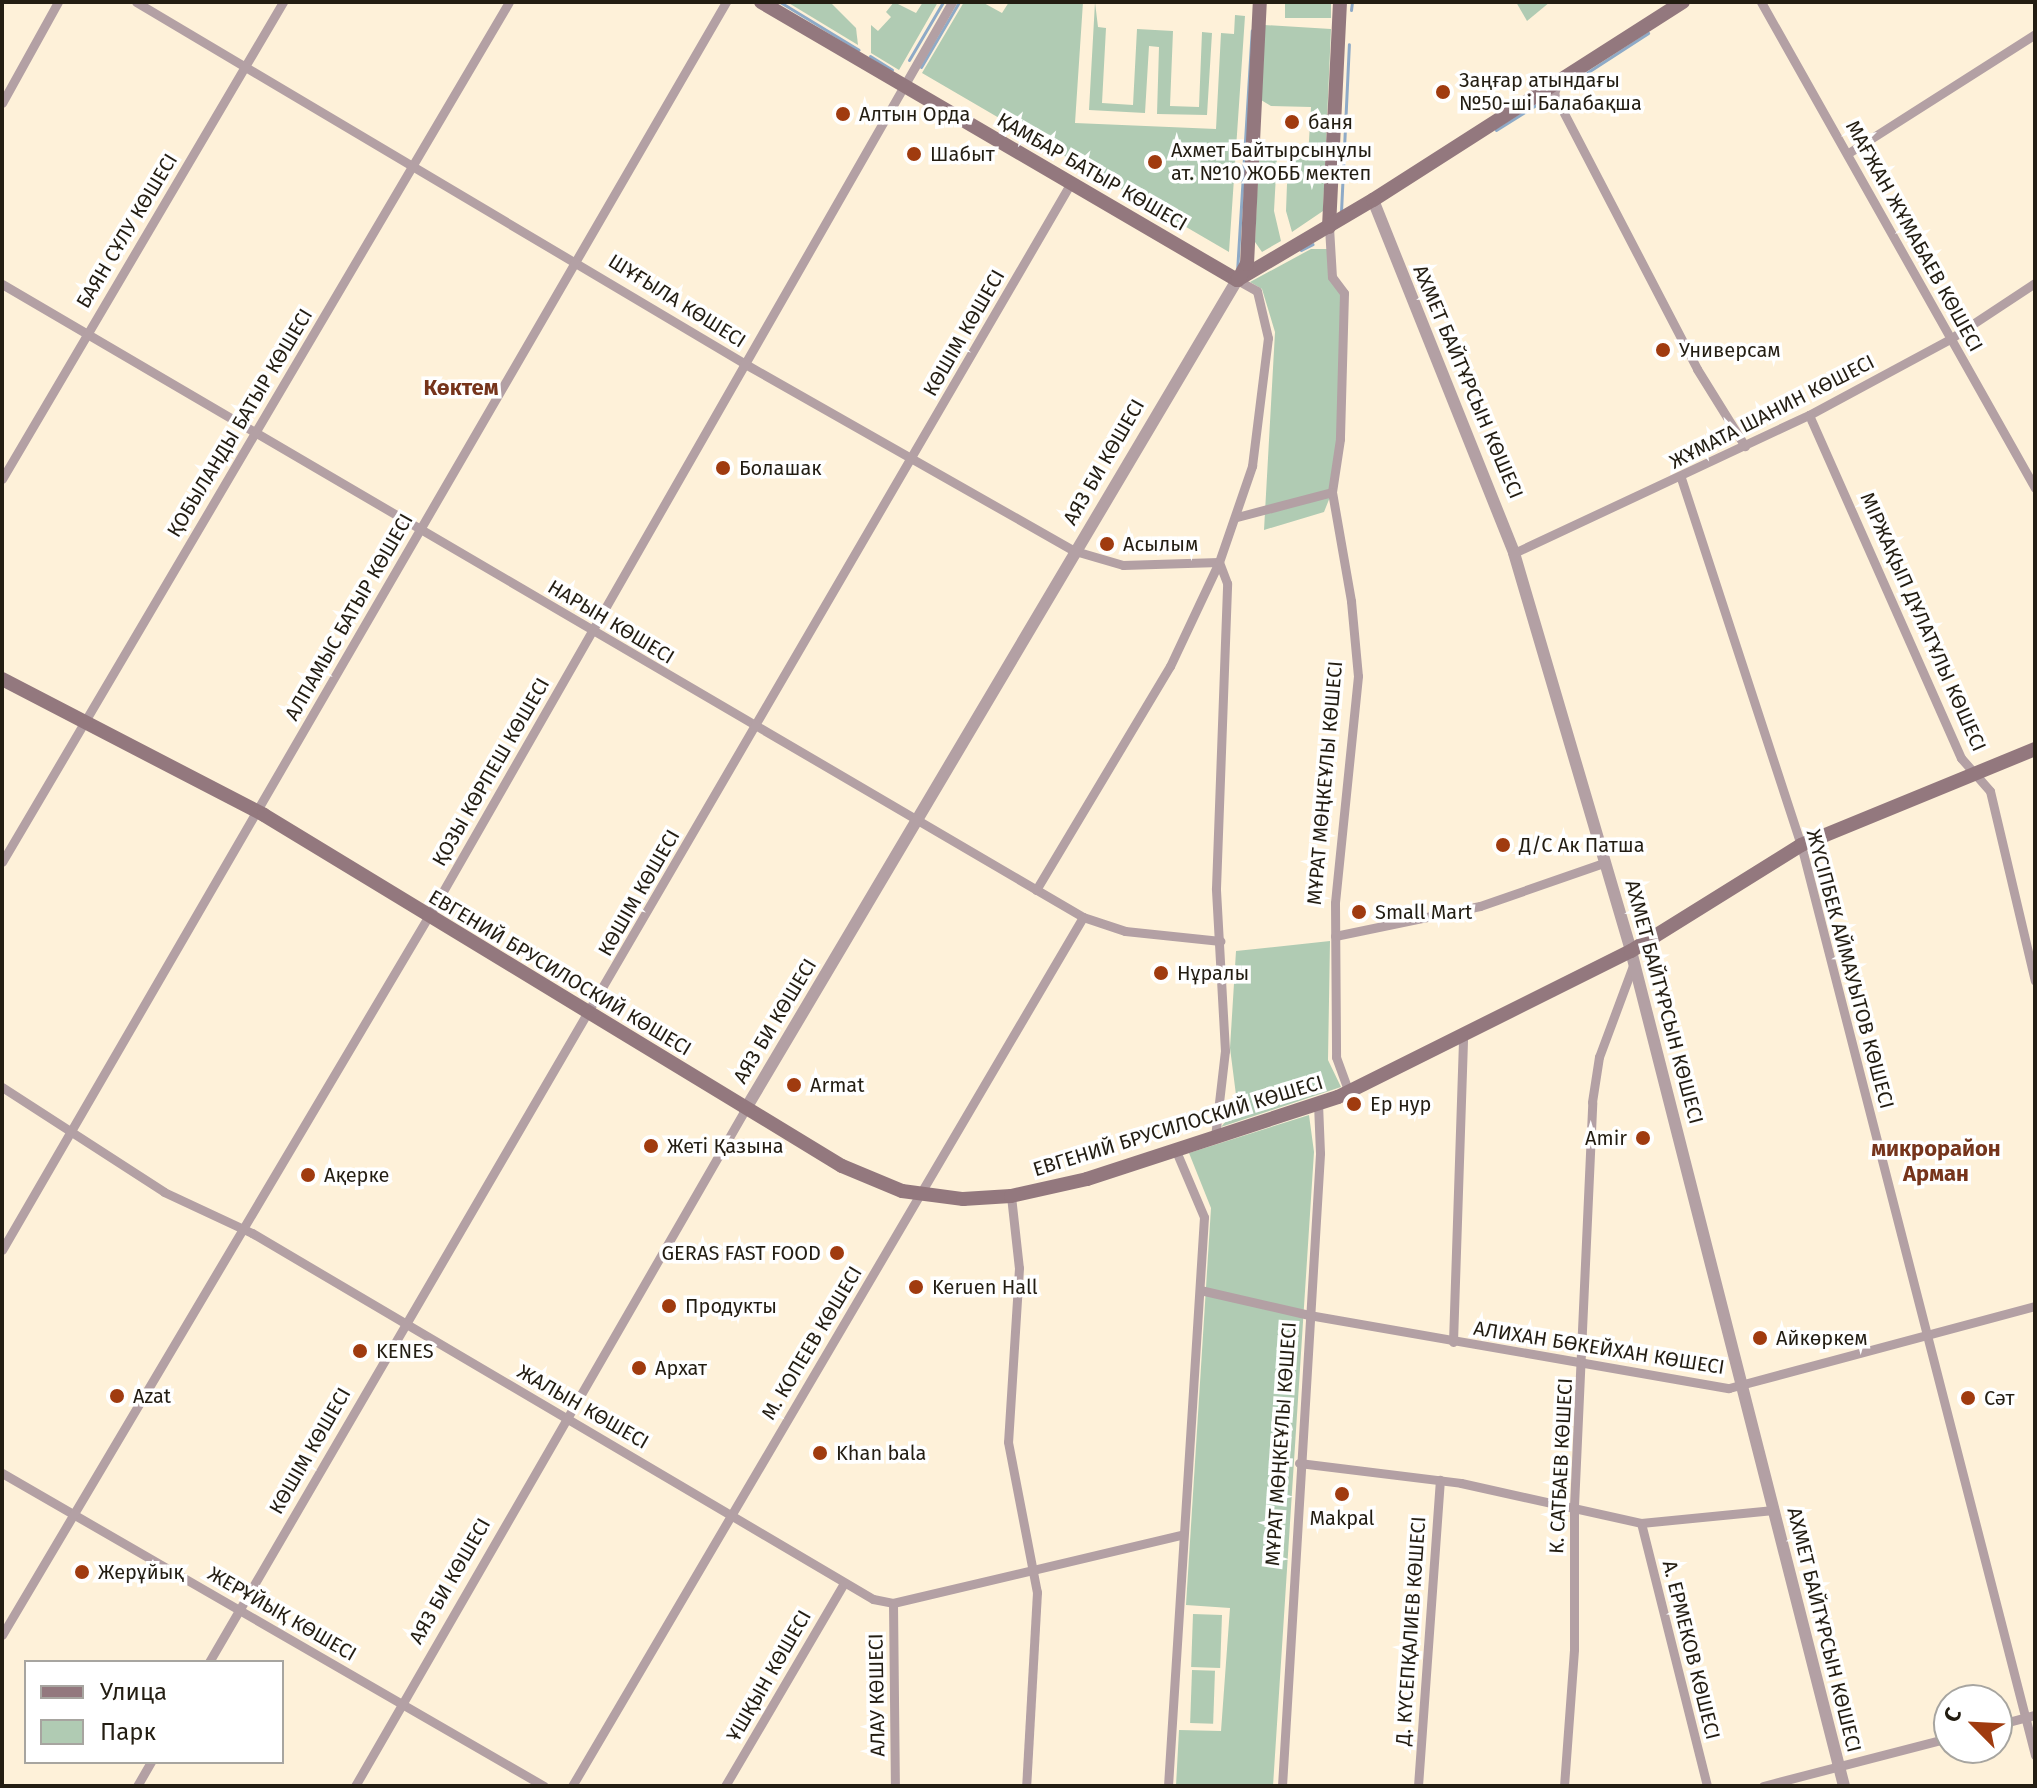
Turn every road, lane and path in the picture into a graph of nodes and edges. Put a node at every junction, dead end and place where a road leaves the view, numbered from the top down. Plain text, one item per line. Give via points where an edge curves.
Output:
1 (58, 2) edge
2 (136, 2) edge
3 (283, 2) edge
4 (509, 2) edge
5 (726, 2) edge
6 (761, 2) edge
7 (952, 2) edge
8 (1260, 2) edge
9 (1340, 2) edge
10 (1683, 2) edge
11 (1761, 2) edge
12 (2035, 34) edge
13 (244, 68) junction
14 (1557, 84) junction
15 (903, 87) junction
16 (2, 103) edge
17 (1850, 152) junction
18 (412, 167) junction
19 (1072, 181) junction
20 (1373, 200) junction
21 (1329, 227) junction
22 (1247, 251) junction
23 (577, 260) junction
24 (1262, 266) junction
25 (1237, 280) junction
26 (2035, 283) edge
27 (2, 284) edge
28 (87, 334) junction
29 (1950, 339) junction
30 (747, 365) junction
31 (1809, 415) junction
32 (255, 433) junction
33 (1745, 446) junction
34 (913, 457) junction
35 (1681, 478) junction
36 (2, 479) edge
37 (2035, 488) edge
38 (1332, 492) junction
39 (1237, 517) junction
40 (422, 527) junction
41 (1075, 551) junction
42 (1514, 553) junction
43 (1219, 562) junction
44 (592, 632) junction
45 (2, 679) edge
46 (83, 724) junction
47 (755, 729) junction
48 (2035, 749) edge
49 (1979, 774) junction
50 (257, 811) junction
51 (917, 821) junction
52 (1801, 845) junction
53 (2, 862) edge
54 (1606, 862) junction
55 (1036, 890) junction
56 (428, 916) junction
57 (1083, 917) junction
58 (1335, 936) junction
59 (1220, 941) junction
60 (1632, 957) junction
61 (2035, 981) edge
62 (589, 1014) junction
63 (1463, 1035) junction
64 (2, 1087) edge
65 (1349, 1092) junction
66 (1318, 1104) junction
67 (745, 1110) junction
68 (73, 1129) junction
69 (1215, 1137) junction
70 (1176, 1151) junction
71 (921, 1195) junction
72 (1011, 1196) junction
73 (243, 1229) junction
74 (2, 1250) edge
75 (1200, 1290) junction
76 (2035, 1306) edge
77 (1309, 1315) junction
78 (407, 1326) junction
79 (1928, 1335) junction
80 (1453, 1342) junction
81 (1583, 1365) junction
82 (1741, 1383) junction
83 (568, 1418) junction
84 (1299, 1463) junction
85 (2, 1473) edge
86 (1440, 1480) junction
87 (1574, 1506) junction
88 (1773, 1510) junction
89 (730, 1516) junction
90 (73, 1517) junction
91 (1641, 1523) junction
92 (1181, 1535) junction
93 (1034, 1566) junction
94 (844, 1583) junction
95 (893, 1603) junction
96 (238, 1610) junction
97 (2, 1635) edge
98 (210, 1660) edge
99 (402, 1704) junction
100 (2030, 1716) edge
101 (1933, 1742) edge
102 (2035, 1755) edge
103 (150, 1764) edge
104 (1839, 1767) junction
105 (137, 1786) edge
106 (355, 1786) edge
107 (544, 1786) edge
108 (572, 1786) edge
109 (725, 1786) edge
110 (895, 1786) edge
111 (1026, 1786) edge
112 (1168, 1786) edge
113 (1282, 1786) edge
114 (1418, 1786) edge
115 (1564, 1786) edge
116 (1707, 1786) edge
117 (1763, 1786) edge
118 (1844, 1786) edge

1 - 16 street
2 - 13 street, ШҰҒЫЛА КӨШЕСІ
3 - 13 street, БАЯН СҰЛУ КӨШЕСІ
4 - 18 street, ҚОБЫЛАНДЫ БАТЫР КӨШЕСІ
5 - 23 street, АЛПАМЫС БАТЫР КӨШЕСІ
6 - 15 main road, ҚАМБАР БАТЫР КӨШЕСІ
7 - 15 street, ҚОЗЫ КӨРПЕШ КӨШЕСІ
8 - 22 main road
9 - 21 main road, МҰРАТ МӨҢКЕҰЛЫ КӨШЕСІ
10 - 14 main road
11 - 17 street, МАҒЖАН ЖҰМАБАЕВ КӨШЕСІ
12 - 17 street
13 - 18 street, ШҰҒЫЛА КӨШЕСІ
13 - 28 street, БАЯН СҰЛУ КӨШЕСІ
14 - 20 main road
14 - 33 street via 1554,94 1697,369
15 - 19 main road, ҚАМБАР БАТЫР КӨШЕСІ
15 - 30 street, ҚОЗЫ КӨРПЕШ КӨШЕСІ
17 - 29 street, МАҒЖАН ЖҰМАБАЕВ КӨШЕСІ
18 - 23 street, ШҰҒЫЛА КӨШЕСІ
18 - 32 street, ҚОБЫЛАНДЫ БАТЫР КӨШЕСІ
19 - 25 main road, ҚАМБАР БАТЫР КӨШЕСІ
19 - 34 street, КӨШІМ КӨШЕСІ
20 - 21 main road
20 - 42 street, АХМЕТ БАЙТҰРСЫН КӨШЕСІ
21 - 24 main road
21 - 38 street, МҰРАТ МӨҢКЕҰЛЫ КӨШЕСІ via 1332,277 1344,293 1343,396
22 - 24 main road
22 - 25 main road
23 - 30 street, ШҰҒЫЛА КӨШЕСІ
23 - 40 street, АЛПАМЫС БАТЫР КӨШЕСІ
24 - 25 main road
25 - 39 street via 1257,291 1268,338 1252,466
25 - 41 street, АЯЗ БИ КӨШЕСІ
26 - 29 street, ЖҰМАТА ШАНИН КӨШЕСІ
27 - 28 street, НАРЫН КӨШЕСІ
28 - 32 street, НАРЫН КӨШЕСІ
28 - 36 street, БАЯН СҰЛУ КӨШЕСІ
29 - 31 street, ЖҰМАТА ШАНИН КӨШЕСІ
29 - 37 street, МАҒЖАН ЖҰМАБАЕВ КӨШЕСІ
30 - 34 street, ШҰҒЫЛА КӨШЕСІ
30 - 44 street, ҚОЗЫ КӨРПЕШ КӨШЕСІ
31 - 33 street, ЖҰМАТА ШАНИН КӨШЕСІ
31 - 49 street, МІРЖАҚЫП ДҰЛАТҰЛЫ КӨШЕСІ via 1961,758
32 - 40 street, НАРЫН КӨШЕСІ
32 - 46 street, ҚОБЫЛАНДЫ БАТЫР КӨШЕСІ
33 - 35 street, ЖҰМАТА ШАНИН КӨШЕСІ
34 - 41 street, ШҰҒЫЛА КӨШЕСІ
34 - 47 street, КӨШІМ КӨШЕСІ
35 - 42 street, ЖҰМАТА ШАНИН КӨШЕСІ
35 - 52 street, ЖҮСІПБЕК АЙМАУЫТОВ КӨШЕСІ
38 - 39 street
38 - 58 street, МҰРАТ МӨҢКЕҰЛЫ КӨШЕСІ via 1358,676
39 - 43 street
40 - 44 street, НАРЫН КӨШЕСІ
40 - 50 street, АЛПАМЫС БАТЫР КӨШЕСІ
41 - 43 street, ШҰҒЫЛА КӨШЕСІ via 1123,565
41 - 51 street, АЯЗ БИ КӨШЕСІ
42 - 54 street, АХМЕТ БАЙТҰРСЫН КӨШЕСІ
43 - 55 street via 1170,666
43 - 59 street via 1227,583 1216,888
44 - 47 street, НАРЫН КӨШЕСІ
44 - 56 street, ҚОЗЫ КӨРПЕШ КӨШЕСІ
45 - 46 main road, ЕВГЕНИЙ БРУСИЛОСКИЙ КӨШЕСІ
46 - 50 main road, ЕВГЕНИЙ БРУСИЛОСКИЙ КӨШЕСІ
46 - 53 street, ҚОБЫЛАНДЫ БАТЫР КӨШЕСІ
47 - 51 street, НАРЫН КӨШЕСІ
47 - 62 street, КӨШІМ КӨШЕСІ
48 - 49 main road, ЕВГЕНИЙ БРУСИЛОСКИЙ КӨШЕСІ
49 - 52 main road, ЕВГЕНИЙ БРУСИЛОСКИЙ КӨШЕСІ
49 - 61 street, МІРЖАҚЫП ДҰЛАТҰЛЫ КӨШЕСІ via 1990,791 2004,842
50 - 56 main road, ЕВГЕНИЙ БРУСИЛОСКИЙ КӨШЕСІ
50 - 68 street, АЛПАМЫС БАТЫР КӨШЕСІ
51 - 55 street, НАРЫН КӨШЕСІ
51 - 67 street, АЯЗ БИ КӨШЕСІ
52 - 60 main road, ЕВГЕНИЙ БРУСИЛОСКИЙ КӨШЕСІ
52 - 79 street, ЖҮСІПБЕК АЙМАУЫТОВ КӨШЕСІ
54 - 58 street via 1480,906
54 - 60 street, АХМЕТ БАЙТҰРСЫН КӨШЕСІ
55 - 57 street, НАРЫН КӨШЕСІ
56 - 62 main road, ЕВГЕНИЙ БРУСИЛОСКИЙ КӨШЕСІ
56 - 73 street, ҚОЗЫ КӨРПЕШ КӨШЕСІ
57 - 59 street, НАРЫН КӨШЕСІ via 1125,931
57 - 71 street, М. КОПЕЕВ КӨШЕСІ
58 - 65 street, МҰРАТ МӨҢКЕҰЛЫ КӨШЕСІ via 1336,1057
59 - 69 street via 1225,1051
60 - 63 main road, ЕВГЕНИЙ БРУСИЛОСКИЙ КӨШЕСІ
60 - 81 street, К. САТБАЕВ КӨШЕСІ via 1599,1057 1592,1102
60 - 82 street, АХМЕТ БАЙТҰРСЫН КӨШЕСІ
62 - 67 main road, ЕВГЕНИЙ БРУСИЛОСКИЙ КӨШЕСІ
62 - 78 street, КӨШІМ КӨШЕСІ
63 - 65 main road, ЕВГЕНИЙ БРУСИЛОСКИЙ КӨШЕСІ
63 - 80 street
64 - 68 street, ЖАЛЫН КӨШЕСІ
65 - 66 main road, ЕВГЕНИЙ БРУСИЛОСКИЙ КӨШЕСІ
66 - 69 main road, ЕВГЕНИЙ БРУСИЛОСКИЙ КӨШЕСІ
66 - 77 street, МҰРАТ МӨҢКЕҰЛЫ КӨШЕСІ via 1320,1153
67 - 71 main road, ЕВГЕНИЙ БРУСИЛОСКИЙ КӨШЕСІ via 862,1176
67 - 83 street, АЯЗ БИ КӨШЕСІ
68 - 73 street, ЖАЛЫН КӨШЕСІ via 164,1192
68 - 74 street, АЛПАМЫС БАТЫР КӨШЕСІ
69 - 70 main road, ЕВГЕНИЙ БРУСИЛОСКИЙ КӨШЕСІ
70 - 72 main road, ЕВГЕНИЙ БРУСИЛОСКИЙ КӨШЕСІ
70 - 75 street via 1204,1209
71 - 72 main road, ЕВГЕНИЙ БРУСИЛОСКИЙ КӨШЕСІ
71 - 89 street, М. КОПЕЕВ КӨШЕСІ
72 - 93 street via 1019,1268 1008,1442
73 - 78 street, ЖАЛЫН КӨШЕСІ
73 - 90 street, ҚОЗЫ КӨРПЕШ КӨШЕСІ
75 - 77 street, АЛИХАН БӨКЕЙХАН КӨШЕСІ
75 - 92 street
76 - 79 street, АЛИХАН БӨКЕЙХАН КӨШЕСІ
77 - 80 street, АЛИХАН БӨКЕЙХАН КӨШЕСІ
77 - 84 street, МҰРАТ МӨҢКЕҰЛЫ КӨШЕСІ
78 - 83 street, ЖАЛЫН КӨШЕСІ
78 - 96 street, КӨШІМ КӨШЕСІ
79 - 82 street, АЛИХАН БӨКЕЙХАН КӨШЕСІ
79 - 100 street, ЖҮСІПБЕК АЙМАУЫТОВ КӨШЕСІ
80 - 81 street, АЛИХАН БӨКЕЙХАН КӨШЕСІ
81 - 82 street, АЛИХАН БӨКЕЙХАН КӨШЕСІ via 1729,1388
81 - 87 street, К. САТБАЕВ КӨШЕСІ
82 - 88 street, АХМЕТ БАЙТҰРСЫН КӨШЕСІ
83 - 89 street, ЖАЛЫН КӨШЕСІ
83 - 99 street, АЯЗ БИ КӨШЕСІ
84 - 86 street
84 - 113 street, МҰРАТ МӨҢКЕҰЛЫ КӨШЕСІ
85 - 90 street, ЖЕРҰЙЫҚ КӨШЕСІ
86 - 87 street
86 - 114 street, Д. КҮСЕПҚАЛИЕВ КӨШЕСІ
87 - 91 street
87 - 115 street, К. САТБАЕВ КӨШЕСІ via 1574,1649
88 - 91 street
88 - 104 street, АХМЕТ БАЙТҰРСЫН КӨШЕСІ
89 - 94 street, ЖАЛЫН КӨШЕСІ
89 - 108 street, М. КОПЕЕВ КӨШЕСІ
90 - 96 street, ЖЕРҰЙЫҚ КӨШЕСІ
90 - 97 street, ҚОЗЫ КӨРПЕШ КӨШЕСІ
91 - 116 street, А. ЕРМЕКОВ КӨШЕСІ
92 - 93 street
92 - 112 street
93 - 95 street
93 - 111 street
94 - 95 street, ЖАЛЫН КӨШЕСІ
94 - 109 street, ҰШҚЫН КӨШЕСІ
95 - 110 street, АЛАУ КӨШЕСІ
96 - 98 street, КӨШІМ КӨШЕСІ
96 - 99 street, ЖЕРҰЙЫҚ КӨШЕСІ
99 - 106 street, АЯЗ БИ КӨШЕСІ
99 - 107 street, ЖЕРҰЙЫҚ КӨШЕСІ
100 - 102 street, ЖҮСІПБЕК АЙМАУЫТОВ КӨШЕСІ
101 - 104 street
103 - 105 street
104 - 117 street
104 - 118 street, АХМЕТ БАЙТҰРСЫН КӨШЕСІ

